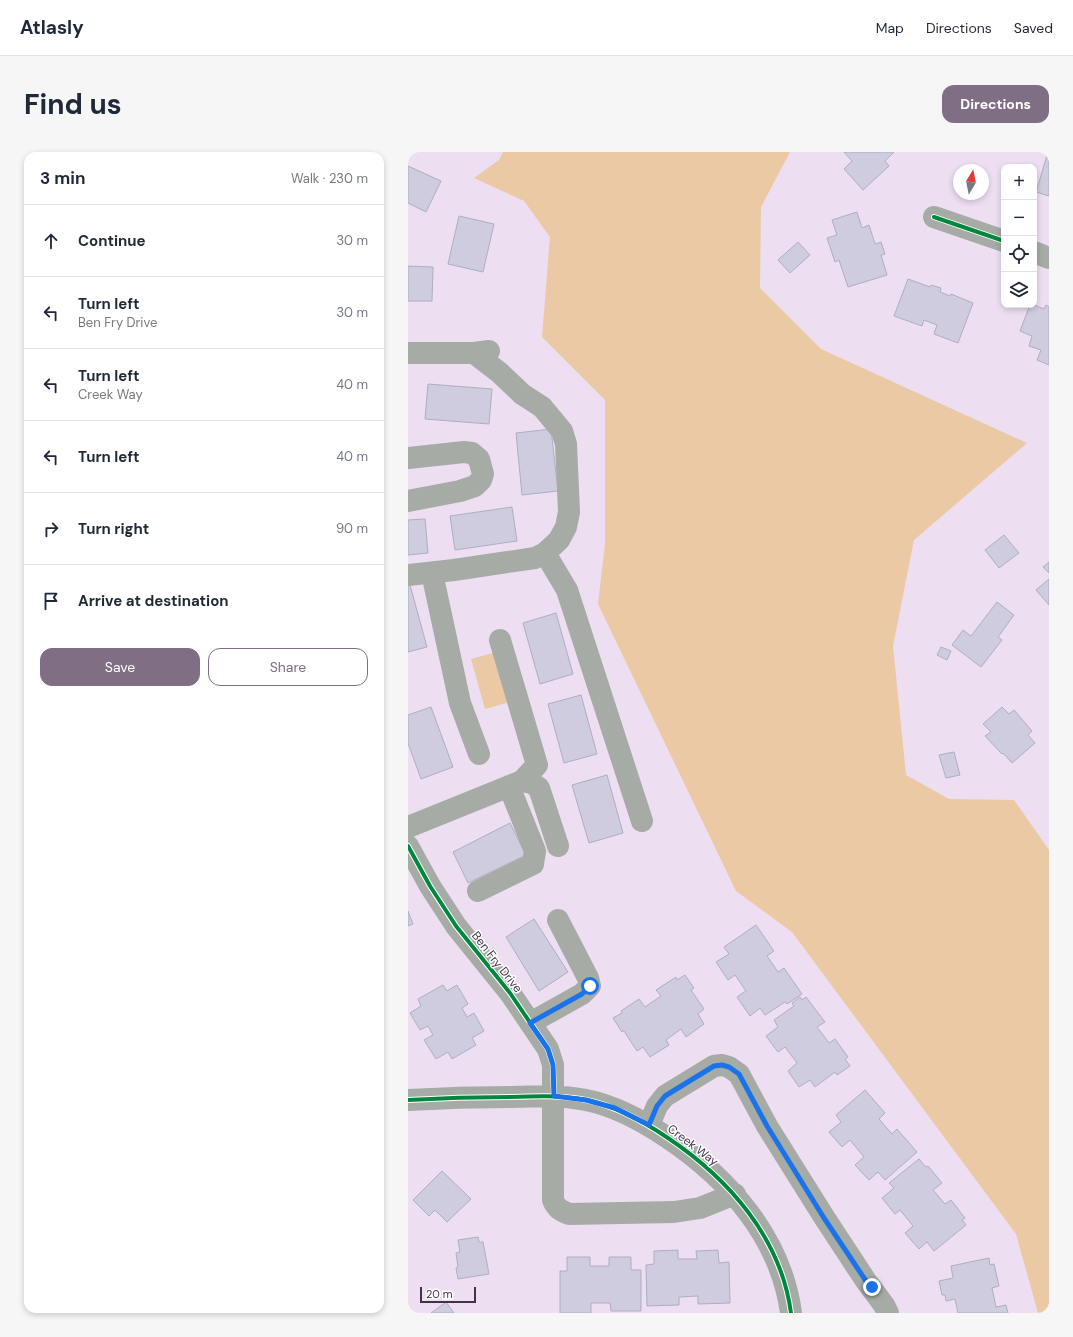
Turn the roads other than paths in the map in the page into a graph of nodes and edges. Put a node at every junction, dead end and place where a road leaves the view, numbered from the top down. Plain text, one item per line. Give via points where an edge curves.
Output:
1 (934, 217) dead end
2 (1001, 240) edge
3 (1037, 253) edge
4 (1049, 258) edge
5 (408, 353) edge
6 (408, 458) edge
7 (408, 501) edge
8 (546, 553) junction
9 (432, 573) junction
10 (408, 575) edge
11 (500, 640) dead end
12 (479, 754) dead end
13 (516, 783) junction
14 (642, 821) dead end
15 (408, 828) edge
16 (408, 846) edge
17 (558, 846) dead end
18 (478, 891) dead end
19 (558, 920) dead end
20 (530, 1023) junction
21 (554, 1096) junction
22 (408, 1100) edge
23 (649, 1125) junction
24 (734, 1194) junction
25 (791, 1313) edge
26 (888, 1313) edge

1 - 2 street
3 - 4 street
5 - 8 street via 484,352 500,373 522,394 542,407 562,431 566,444 569,512 566,527 559,540
6 - 7 street via 472,453 479,459 483,474 475,486
8 - 9 street via 535,558
8 - 14 street via 567,590
9 - 10 street
9 - 12 street via 460,702
11 - 13 street via 536,765
13 - 15 street
13 - 17 street via 532,783 539,788
13 - 18 street via 535,851 533,864
16 - 20 street, Ben Fry Drive via 456,926 510,993
19 - 20 street via 590,986 582,994
20 - 21 street, Ben Fry Drive via 548,1049 553,1065
21 - 22 street, Creek Way
21 - 23 street, Creek Way via 586,1100 615,1108
21 - 24 street, Ben Fry Drive via 553,1200 561,1211 569,1214 674,1212 700,1208
23 - 24 street, Creek Way via 691,1153
23 - 26 street via 657,1106 665,1096 714,1066 729,1067 739,1074 767,1126 824,1218
24 - 25 street, Creek Way via 755,1220 773,1251 781,1271

